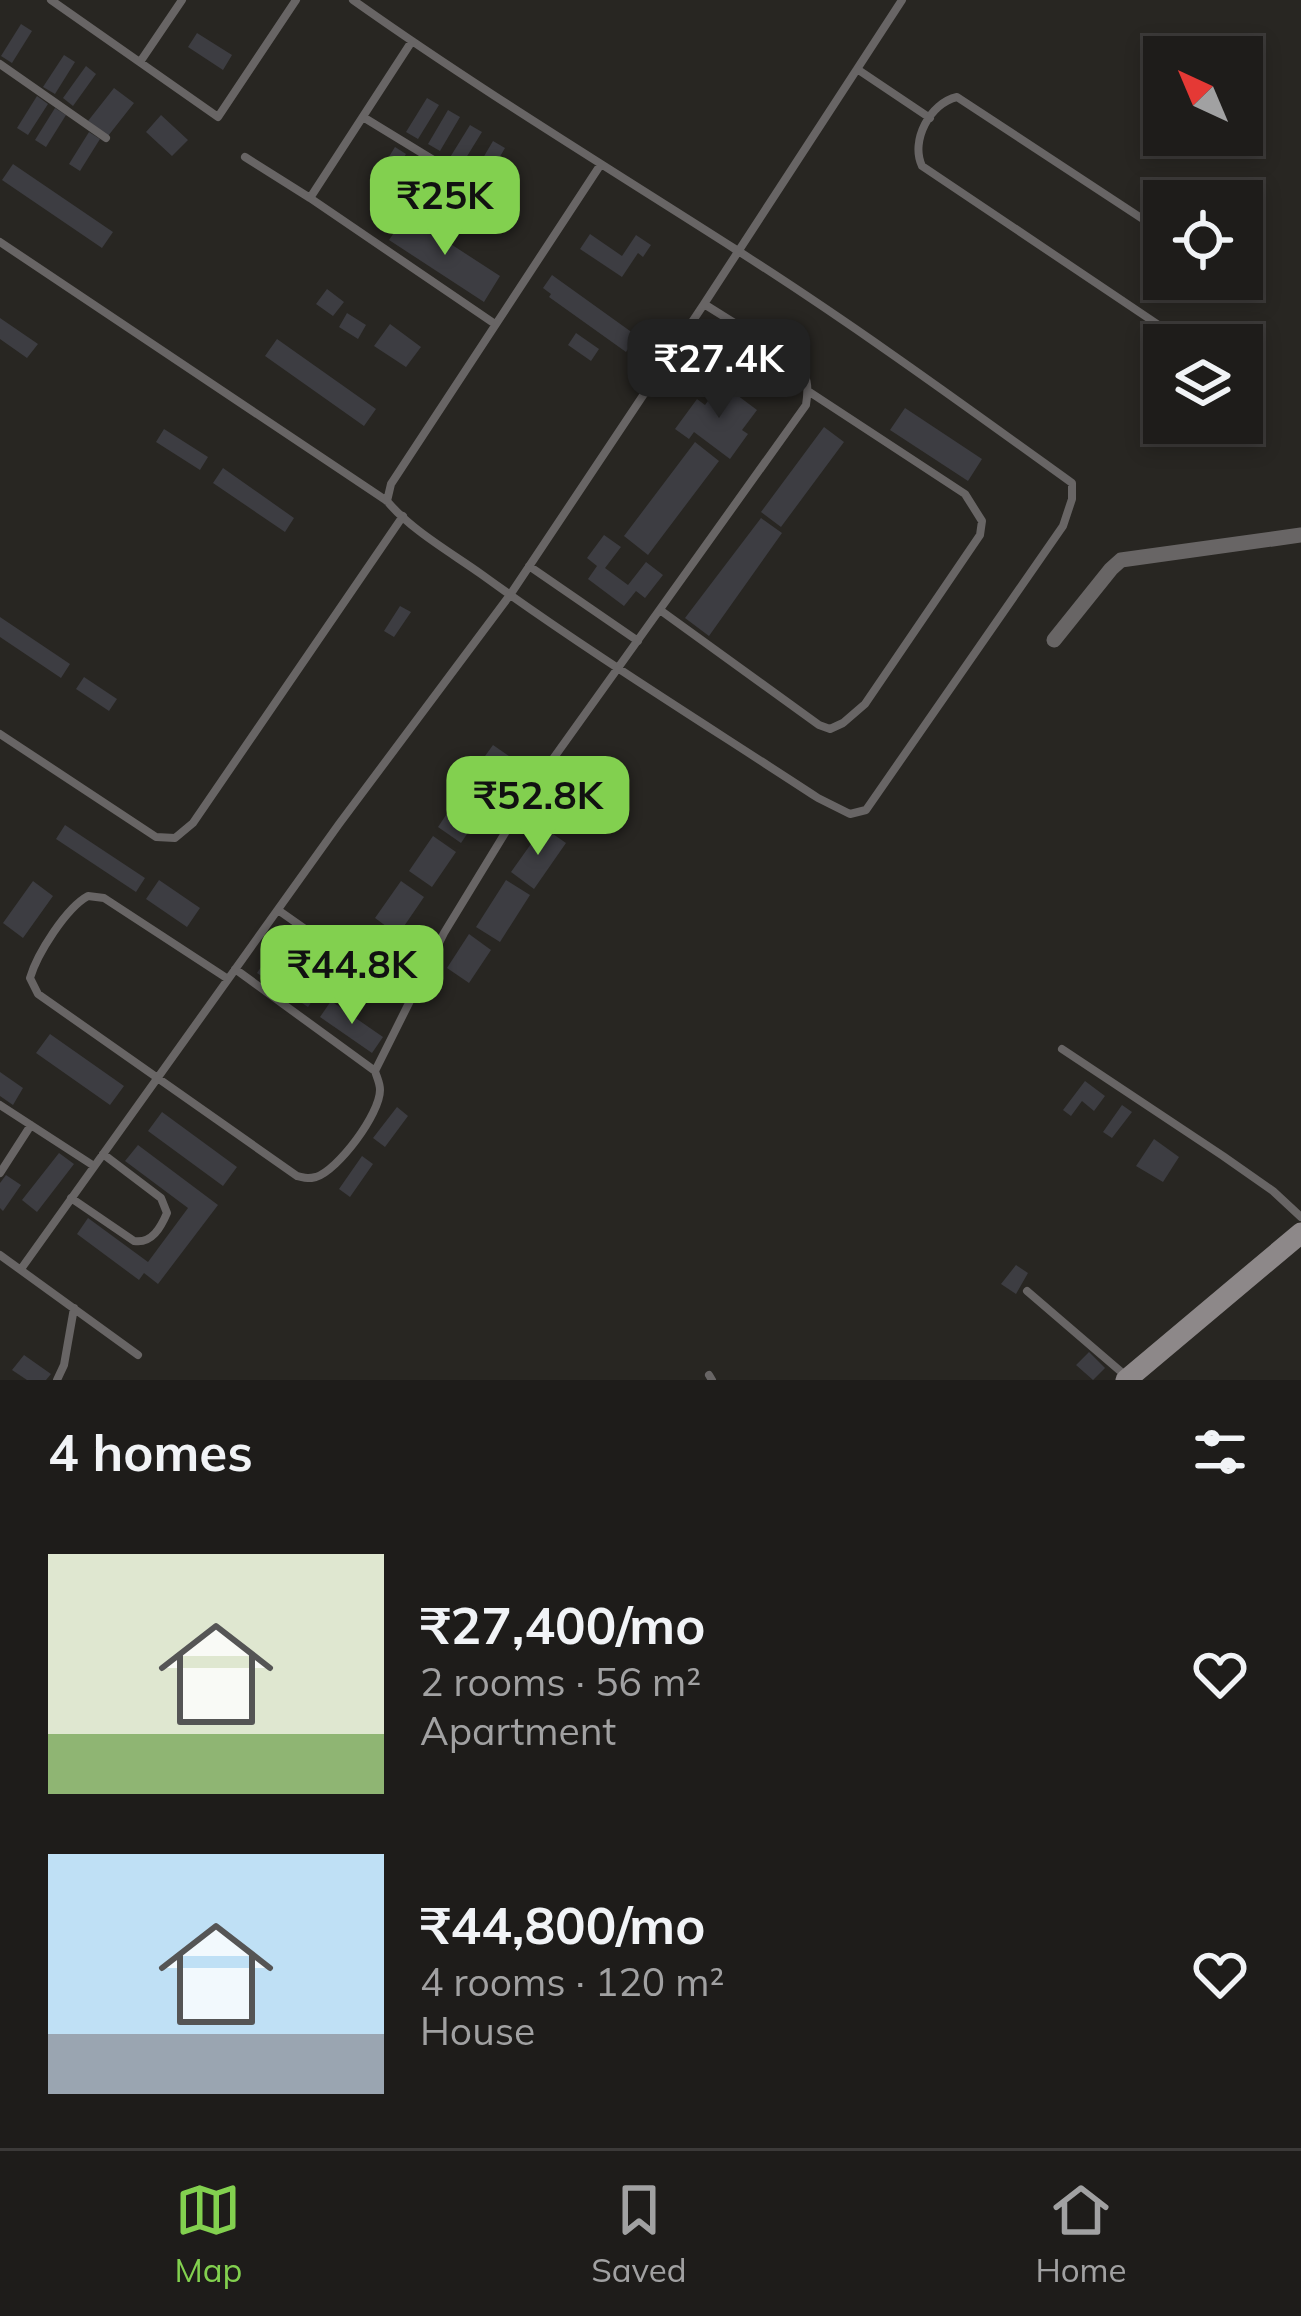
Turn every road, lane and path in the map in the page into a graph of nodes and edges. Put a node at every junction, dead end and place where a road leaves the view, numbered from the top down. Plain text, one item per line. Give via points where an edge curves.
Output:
1 (51, 0) edge
2 (182, 0) edge
3 (296, 0) edge
4 (353, 0) edge
5 (902, 0) edge
6 (412, 41) junction
7 (140, 62) junction
8 (0, 64) edge
9 (857, 69) junction
10 (363, 116) junction
11 (930, 118) junction
12 (106, 138) dead end
13 (245, 157) dead end
14 (601, 164) junction
15 (453, 172) dead end
16 (310, 198) junction
17 (1143, 218) edge
18 (0, 242) edge
19 (739, 251) junction
20 (704, 304) junction
21 (495, 324) junction
22 (1159, 324) edge
23 (808, 391) junction
24 (386, 501) junction
25 (403, 516) junction
26 (1301, 535) edge
27 (529, 566) junction
28 (510, 595) junction
29 (660, 610) junction
30 (1054, 640) dead end
31 (638, 641) junction
32 (619, 667) junction
33 (0, 734) edge
34 (278, 910) junction
35 (235, 969) junction
36 (228, 979) junction
37 (409, 1002) junction
38 (1062, 1049) dead end
39 (374, 1071) junction
40 (155, 1079) junction
41 (0, 1105) edge
42 (31, 1125) junction
43 (103, 1154) junction
44 (94, 1166) junction
45 (0, 1173) edge
46 (71, 1198) junction
47 (1301, 1217) edge
48 (1301, 1233) edge
49 (0, 1255) edge
50 (22, 1269) junction
51 (1027, 1292) dead end
52 (74, 1309) junction
53 (138, 1355) dead end
54 (1127, 1379) edge
55 (57, 1380) edge

1 - 7 lane
2 - 7 lane
3 - 7 lane via 218,117
4 - 6 lane
5 - 9 lane
6 - 10 lane
6 - 14 lane
8 - 12 lane
9 - 11 lane
9 - 19 lane
10 - 15 lane
10 - 16 lane
11 - 17 lane via 946,99 964,100
11 - 22 lane via 918,140 922,166
13 - 16 lane
14 - 19 lane
14 - 21 lane
16 - 21 lane
18 - 24 lane
19 - 20 lane
19 - 32 lane via 1072,483 1072,499 1063,526 866,810 850,814 818,798
20 - 23 lane via 796,361
20 - 27 lane
21 - 24 lane
23 - 29 lane via 806,405
23 - 29 lane via 965,494 982,521 980,535 865,704 830,729
24 - 25 lane
25 - 28 lane
25 - 33 lane via 193,823 175,838 156,837
26 - 30 street via 1121,560
27 - 28 lane
27 - 31 lane
28 - 32 lane
28 - 34 lane
29 - 31 lane
31 - 32 lane
32 - 37 lane via 484,866
34 - 35 lane
34 - 37 lane
35 - 36 lane
35 - 39 lane
36 - 40 lane
36 - 40 lane via 104,898 88,896 72,908 34,965 33,987
37 - 39 lane
38 - 47 lane
39 - 40 lane via 381,1086 372,1115 343,1156 310,1179
40 - 43 lane
41 - 42 lane
42 - 44 lane
42 - 45 lane
43 - 44 lane
43 - 46 lane via 161,1198 162,1225 134,1241
44 - 46 lane
46 - 50 lane
48 - 54 street
49 - 50 lane
50 - 52 lane
51 - 54 lane
52 - 53 lane
52 - 55 lane

